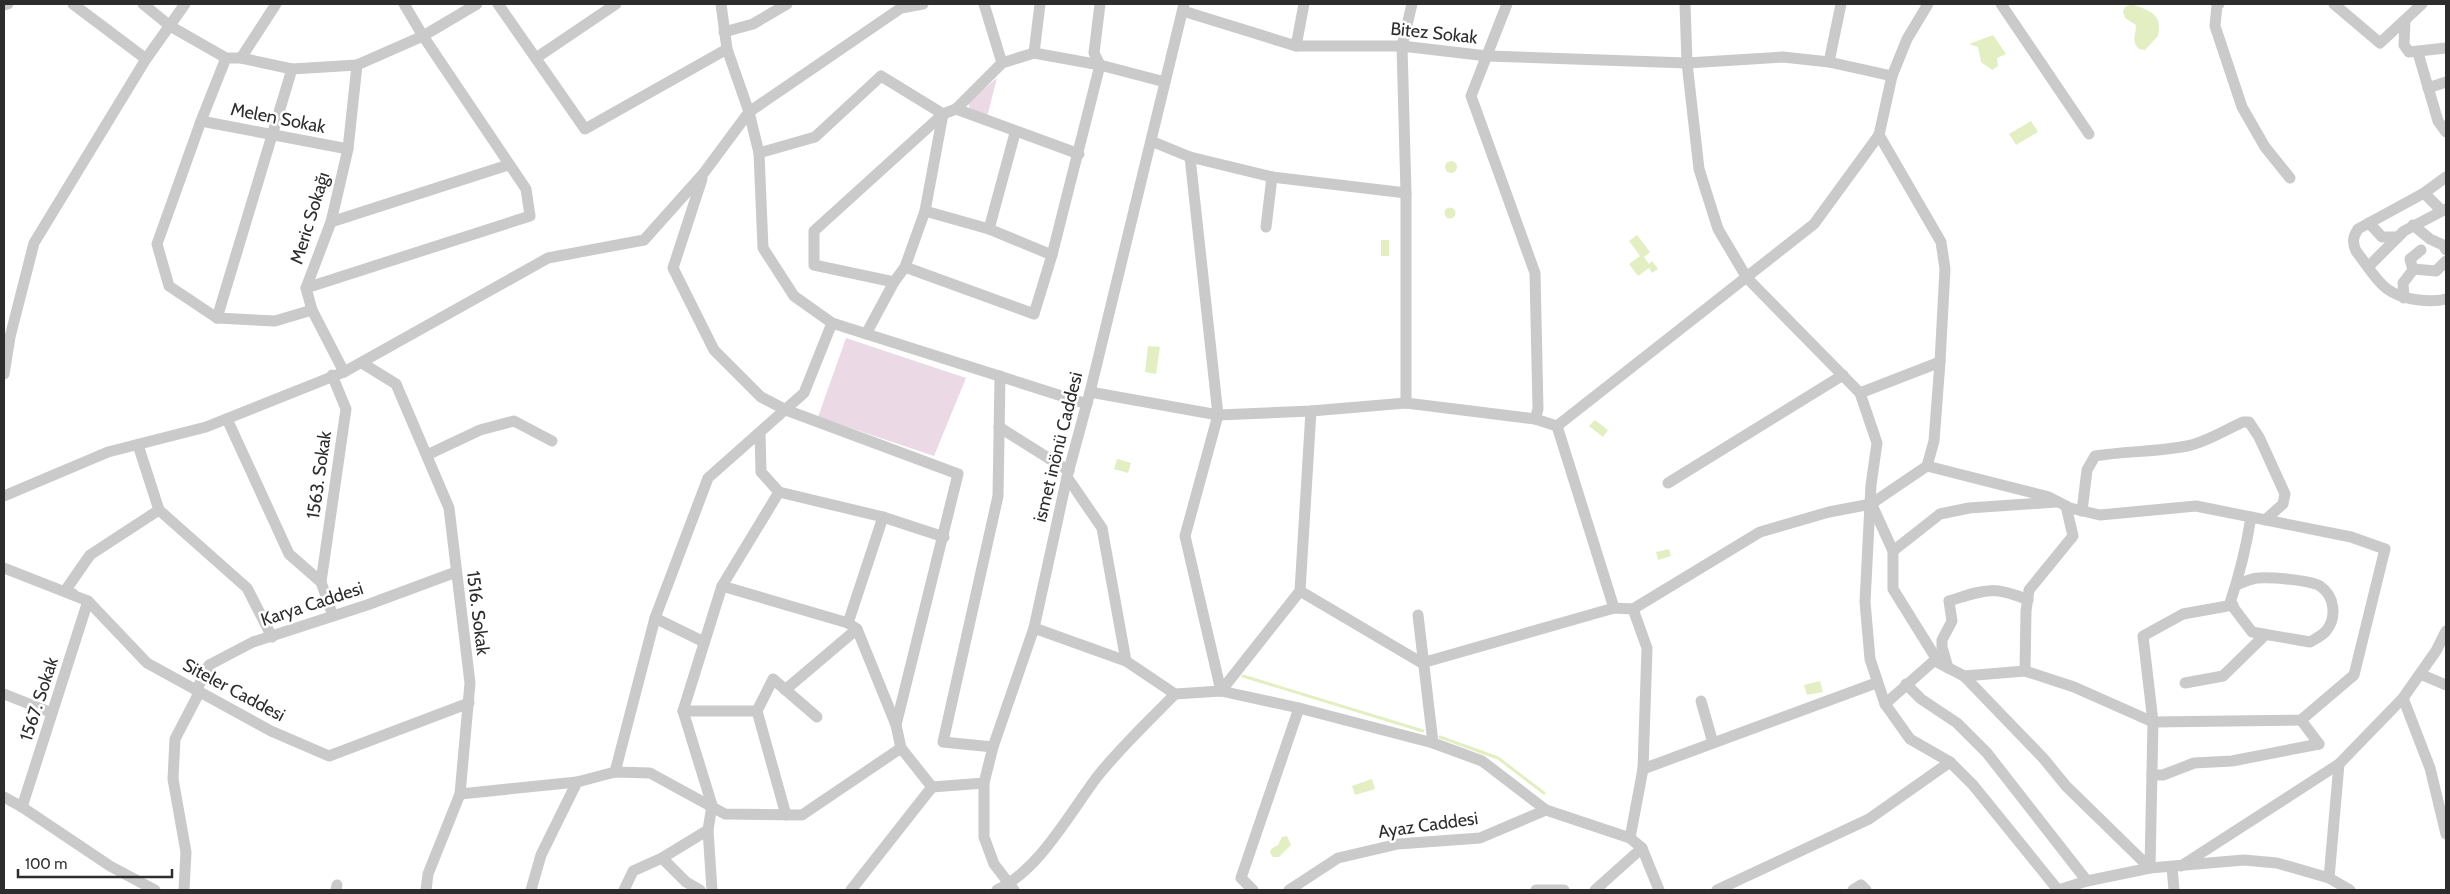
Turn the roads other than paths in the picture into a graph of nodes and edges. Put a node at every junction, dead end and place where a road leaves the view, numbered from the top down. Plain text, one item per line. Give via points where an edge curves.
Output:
1 (8, 4) edge
2 (73, 4) edge
3 (143, 4) edge
4 (185, 4) edge
5 (276, 4) edge
6 (404, 4) edge
7 (477, 4) edge
8 (498, 4) edge
9 (616, 4) edge
10 (721, 4) edge
11 (786, 4) edge
12 (923, 4) edge
13 (984, 4) edge
14 (1040, 4) edge
15 (1100, 4) edge
16 (1304, 4) edge
17 (1412, 4) edge
18 (1507, 4) edge
19 (1685, 4) edge
20 (1841, 4) edge
21 (1928, 4) edge
22 (2000, 4) edge
23 (2219, 4) edge
24 (2334, 4) edge
25 (2422, 4) edge
26 (4, 6) edge
27 (898, 6) edge
28 (1184, 7) edge
29 (2404, 20) junction
30 (170, 26) junction
31 (724, 32) junction
32 (423, 36) junction
33 (1296, 46) junction
34 (1402, 46) junction
35 (2446, 48) edge
36 (726, 49) junction
37 (1034, 53) junction
38 (2418, 53) junction
39 (1486, 56) junction
40 (226, 58) junction
41 (241, 58) junction
42 (536, 58) junction
43 (146, 59) junction
44 (1829, 62) junction
45 (1002, 63) junction
46 (1687, 63) junction
47 (357, 65) junction
48 (1100, 66) junction
49 (292, 70) junction
50 (1892, 76) junction
51 (1165, 82) junction
52 (2446, 82) edge
53 (2428, 88) junction
54 (956, 109) junction
55 (749, 112) junction
56 (943, 114) junction
57 (201, 121) junction
58 (1015, 132) junction
59 (2446, 132) edge
60 (2089, 134) dead end
61 (1879, 135) junction
62 (273, 136) junction
63 (1151, 141) junction
64 (348, 149) junction
65 (759, 153) junction
66 (1079, 154) junction
67 (1190, 157) junction
68 (508, 166) junction
69 (703, 174) junction
70 (1272, 177) junction
71 (2446, 177) edge
72 (2290, 178) dead end
73 (1406, 193) junction
74 (2424, 193) junction
75 (2444, 209) edge
76 (926, 211) junction
77 (330, 222) junction
78 (2369, 223) junction
79 (2414, 225) junction
80 (1266, 227) dead end
81 (989, 229) junction
82 (2398, 238) junction
83 (2421, 250) dead end
84 (2446, 250) edge
85 (1052, 256) junction
86 (2446, 261) edge
87 (905, 267) junction
88 (2368, 267) junction
89 (2413, 269) junction
90 (1747, 278) junction
91 (894, 282) junction
92 (306, 288) junction
93 (2404, 298) junction
94 (2446, 298) edge
95 (312, 310) junction
96 (217, 318) junction
97 (832, 323) junction
98 (866, 334) junction
99 (7, 338) edge
100 (1940, 362) junction
101 (362, 363) junction
102 (344, 372) junction
103 (4, 374) edge
104 (332, 375) junction
105 (1843, 375) junction
106 (1000, 376) junction
107 (1090, 392) junction
108 (1860, 393) junction
109 (1406, 403) junction
110 (1087, 404) junction
111 (512, 409) dead end
112 (786, 410) junction
113 (1311, 411) junction
114 (1218, 414) junction
115 (227, 419) junction
116 (1535, 419) junction
117 (514, 421) junction
118 (1557, 426) junction
119 (999, 427) junction
120 (760, 433) junction
121 (552, 441) dead end
122 (138, 445) junction
123 (427, 455) junction
124 (1927, 466) junction
125 (1068, 474) junction
126 (1668, 483) dead end
127 (779, 492) junction
128 (4, 496) edge
129 (1871, 504) junction
130 (2062, 504) junction
131 (159, 510) junction
132 (2082, 511) junction
133 (883, 517) junction
134 (2251, 517) junction
135 (2266, 520) junction
136 (944, 538) junction
137 (1893, 551) junction
138 (4, 568) edge
139 (456, 572) junction
140 (321, 582) junction
141 (2236, 585) junction
142 (722, 586) junction
143 (1300, 591) junction
144 (2028, 600) junction
145 (88, 601) junction
146 (2233, 605) junction
147 (1614, 608) junction
148 (1633, 609) junction
149 (333, 616) junction
150 (1418, 616) dead end
151 (655, 618) junction
152 (853, 626) junction
153 (1034, 628) junction
154 (2446, 631) edge
155 (2265, 634) junction
156 (272, 637) junction
157 (704, 642) junction
158 (1936, 659) junction
159 (1126, 661) junction
160 (1422, 663) junction
161 (1948, 668) junction
162 (2025, 671) junction
163 (2420, 674) junction
164 (1964, 676) junction
165 (1876, 683) junction
166 (2185, 683) dead end
167 (1906, 684) junction
168 (2446, 686) edge
169 (785, 690) junction
170 (1221, 691) junction
171 (198, 692) junction
172 (4, 694) edge
173 (1175, 694) junction
174 (2403, 698) junction
175 (1701, 701) dead end
176 (469, 703) junction
177 (1885, 704) junction
178 (1299, 708) junction
179 (683, 711) junction
180 (756, 711) junction
181 (52, 713) junction
182 (817, 718) dead end
183 (2301, 720) junction
184 (2153, 722) junction
185 (896, 725) junction
186 (1714, 743) junction
187 (1433, 744) junction
188 (901, 748) junction
189 (993, 748) junction
190 (1950, 762) junction
191 (2339, 764) junction
192 (1643, 769) junction
193 (615, 772) junction
194 (2152, 775) junction
195 (576, 782) junction
196 (984, 783) junction
197 (932, 786) junction
198 (460, 794) junction
199 (4, 797) edge
200 (712, 805) junction
201 (22, 807) junction
202 (1546, 810) junction
203 (786, 815) junction
204 (708, 830) junction
205 (2446, 834) edge
206 (1630, 838) junction
207 (1642, 848) junction
208 (662, 858) junction
209 (2177, 866) junction
210 (2150, 868) junction
211 (2329, 878) junction
212 (2087, 881) junction
213 (1011, 888) edge
214 (155, 890) edge
215 (184, 890) edge
216 (426, 890) edge
217 (531, 890) edge
218 (624, 890) edge
219 (700, 890) edge
220 (712, 890) edge
221 (851, 890) edge
222 (997, 890) edge
223 (1253, 890) edge
224 (1289, 890) edge
225 (1536, 890) edge
226 (1564, 890) edge
227 (1595, 890) edge
228 (1659, 890) edge
229 (1717, 890) edge
230 (1853, 890) edge
231 (1866, 890) edge
232 (2058, 890) edge
233 (2174, 890) edge
234 (2350, 890) edge

1 - 26 street
2 - 43 street
3 - 30 street
4 - 30 street
5 - 41 street
6 - 32 street
7 - 32 street
8 - 42 street
9 - 42 street
10 - 31 street
11 - 31 street via 753,24
12 - 27 street
13 - 45 street
14 - 37 street
15 - 48 street via 1094,53
16 - 33 street
17 - 34 street
18 - 39 street
19 - 46 street
20 - 44 street
21 - 50 street
22 - 60 street
23 - 72 street via 2215,26 2242,107 2265,147
24 - 29 street via 2380,43
25 - 29 street
27 - 55 street
28 - 33 street, Bitez Sokak
28 - 51 street, ismet inönü Caddesi
29 - 38 street via 2404,45 2409,52
30 - 40 street
30 - 43 street
31 - 36 street
32 - 47 street
32 - 68 street
33 - 34 street, Bitez Sokak
34 - 39 street, Bitez Sokak
34 - 73 street
35 - 38 street
36 - 42 street via 585,129
36 - 55 street
37 - 45 street
37 - 48 street
38 - 53 street
39 - 46 street, Bitez Sokak
39 - 116 street via 1471,96 1535,273 1538,409
40 - 41 street
40 - 57 street
41 - 49 street
43 - 99 street via 34,242
44 - 46 street, Bitez Sokak via 1782,57
44 - 50 street, Bitez Sokak
45 - 54 street
46 - 90 street via 1699,169 1718,229
47 - 49 street
47 - 64 street, Meric Sokağı
48 - 51 street
48 - 66 street
49 - 62 street
50 - 61 street
51 - 63 street, ismet inönü Caddesi
52 - 53 street
53 - 59 street via 2438,121
54 - 56 street
54 - 58 street
55 - 65 street
55 - 69 street
56 - 65 street via 881,76 815,137
56 - 76 street
56 - 91 street via 814,231 814,265
57 - 62 street, Melen Sokak
57 - 96 street via 157,244 169,286
58 - 66 street
58 - 81 street
61 - 90 street via 1814,224
61 - 100 street via 1941,242 1945,269
62 - 64 street, Melen Sokak
62 - 96 street
63 - 67 street
63 - 107 street, ismet inönü Caddesi
64 - 77 street, Meric Sokağı
65 - 97 street via 763,248 794,296
66 - 85 street
67 - 70 street
67 - 114 street
68 - 77 street
68 - 92 street via 526,190 530,216
69 - 101 street via 644,240 548,258
69 - 112 street via 673,268 714,350 761,397
70 - 73 street
70 - 80 street
71 - 74 street
73 - 109 street
74 - 75 street
74 - 78 street
75 - 79 street
76 - 81 street
76 - 87 street
77 - 92 street, Meric Sokağı
78 - 82 street via 2382,237
78 - 88 street via 2358,229 2353,244
79 - 82 street
79 - 84 street
81 - 85 street
82 - 88 street
83 - 89 street via 2410,260
85 - 87 street via 1034,314
86 - 89 street via 2436,271
87 - 91 street
88 - 93 street via 2393,295
89 - 93 street via 2403,283
90 - 105 street
90 - 118 street
91 - 98 street
92 - 95 street, Meric Sokağı
93 - 94 street
95 - 96 street via 275,321
95 - 102 street, Meric Sokağı
97 - 98 street
97 - 112 street via 804,393
98 - 106 street
99 - 103 street
100 - 108 street
100 - 124 street via 1934,441
101 - 102 street
101 - 123 street, 1516. Sokak via 396,384
102 - 104 street
104 - 115 street
104 - 140 street, 1563. Sokak via 346,409
105 - 108 street
105 - 126 street
106 - 110 street
106 - 119 street
107 - 110 street, ismet inönü Caddesi
107 - 114 street
108 - 129 street via 1876,443
109 - 113 street
109 - 116 street
110 - 125 street, ismet inönü Caddesi
111 - 117 street
112 - 120 street
112 - 136 street via 958,474
113 - 114 street
113 - 143 street
114 - 170 street via 1185,536
115 - 122 street
115 - 140 street via 289,554
116 - 118 street
117 - 121 street
117 - 123 street via 480,430
118 - 147 street
119 - 125 street
119 - 189 street via 998,496 943,742
120 - 127 street via 761,472
120 - 151 street via 708,478
122 - 128 street via 108,452
122 - 131 street
123 - 139 street, 1516. Sokak via 449,508
124 - 129 street
124 - 130 street via 2048,497
125 - 153 street, ismet inönü Caddesi
125 - 159 street via 1102,528
127 - 133 street
127 - 142 street
129 - 137 street
129 - 148 street via 1829,512 1760,532
129 - 165 street via 1865,602 1870,659
130 - 132 street
130 - 137 street via 1970,508 1940,514
130 - 144 street via 2073,536 2030,590
131 - 145 street via 90,555 66,591
131 - 156 street via 247,588
132 - 134 street via 2100,515 2196,506
132 - 135 street via 2087,470 2095,456 2187,446 2249,422 2285,494 2282,504
133 - 136 street
133 - 152 street
134 - 135 street
134 - 141 street
135 - 183 street via 2351,537 2385,549 2354,675
136 - 185 street
137 - 158 street via 1893,589
138 - 145 street, Siteler Caddesi
139 - 149 street, Karya Caddesi
139 - 176 street, 1516. Sokak via 470,683
140 - 149 street
141 - 146 street via 2230,603
141 - 155 street via 2256,578 2310,583 2320,586 2328,594 2334,614 2326,632 2310,642
142 - 152 street
142 - 157 street
143 - 160 street
143 - 170 street
144 - 161 street via 2003,590 1979,592 1949,601 1952,621 1942,640
144 - 162 street
145 - 171 street, Siteler Caddesi via 147,662
145 - 181 street, 1567. Sokak
146 - 155 street via 2252,632
146 - 184 street via 2183,614 2143,636
147 - 148 street
147 - 160 street
148 - 192 street via 1647,648
149 - 156 street, Karya Caddesi
150 - 160 street
151 - 157 street
151 - 193 street
152 - 169 street
152 - 185 street
153 - 159 street
153 - 189 street, ismet inönü Caddesi
154 - 163 street
155 - 166 street via 2223,676
156 - 171 street, Karya Caddesi via 252,642 209,665
157 - 179 street
158 - 161 street
158 - 167 street
159 - 173 street
160 - 187 street
161 - 164 street
162 - 164 street
162 - 184 street via 2074,687
163 - 168 street
163 - 174 street
164 - 210 street via 2066,786
165 - 177 street
165 - 186 street
167 - 177 street
167 - 212 street via 1921,699 1957,723 1987,753
169 - 180 street via 773,679
169 - 182 street
170 - 173 street
170 - 178 street
171 - 176 street, Siteler Caddesi via 271,731 329,756
171 - 215 street, Karya Caddesi via 175,739 173,779 186,852
172 - 181 street
173 - 213 street via 1098,776 1044,850
174 - 191 street
174 - 205 street via 2430,768
175 - 186 street
176 - 198 street, 1516. Sokak
177 - 190 street via 1910,739
178 - 187 street
178 - 223 street via 1241,878
179 - 180 street
179 - 200 street
180 - 203 street
181 - 201 street, 1567. Sokak
183 - 184 street
183 - 194 street via 2319,744 2232,760 2194,763
184 - 194 street
185 - 188 street
186 - 192 street
187 - 202 street via 1482,761
188 - 197 street
188 - 203 street via 802,815
189 - 196 street, ismet inönü Caddesi
190 - 229 street via 1869,819
190 - 232 street via 1974,784
191 - 209 street
191 - 211 street
192 - 206 street
193 - 195 street
193 - 200 street via 650,773
194 - 210 street
195 - 198 street
195 - 217 street via 541,855
196 - 197 street
196 - 213 street, ismet inönü Caddesi via 984,836 994,864
197 - 221 street
198 - 216 street, 1516. Sokak via 428,874
199 - 201 street
200 - 203 street via 725,814
200 - 204 street
201 - 214 street via 110,866
202 - 206 street
202 - 224 street, Ayaz Caddesi via 1480,838 1398,844 1338,858
204 - 208 street
204 - 220 street
206 - 207 street
207 - 227 street
207 - 228 street
208 - 218 street via 633,871
208 - 219 street via 686,882
209 - 210 street
209 - 211 street via 2244,860 2277,863
209 - 233 street
210 - 212 street
211 - 234 street
212 - 232 street
213 - 222 street
225 - 226 street
230 - 231 street via 1861,885

